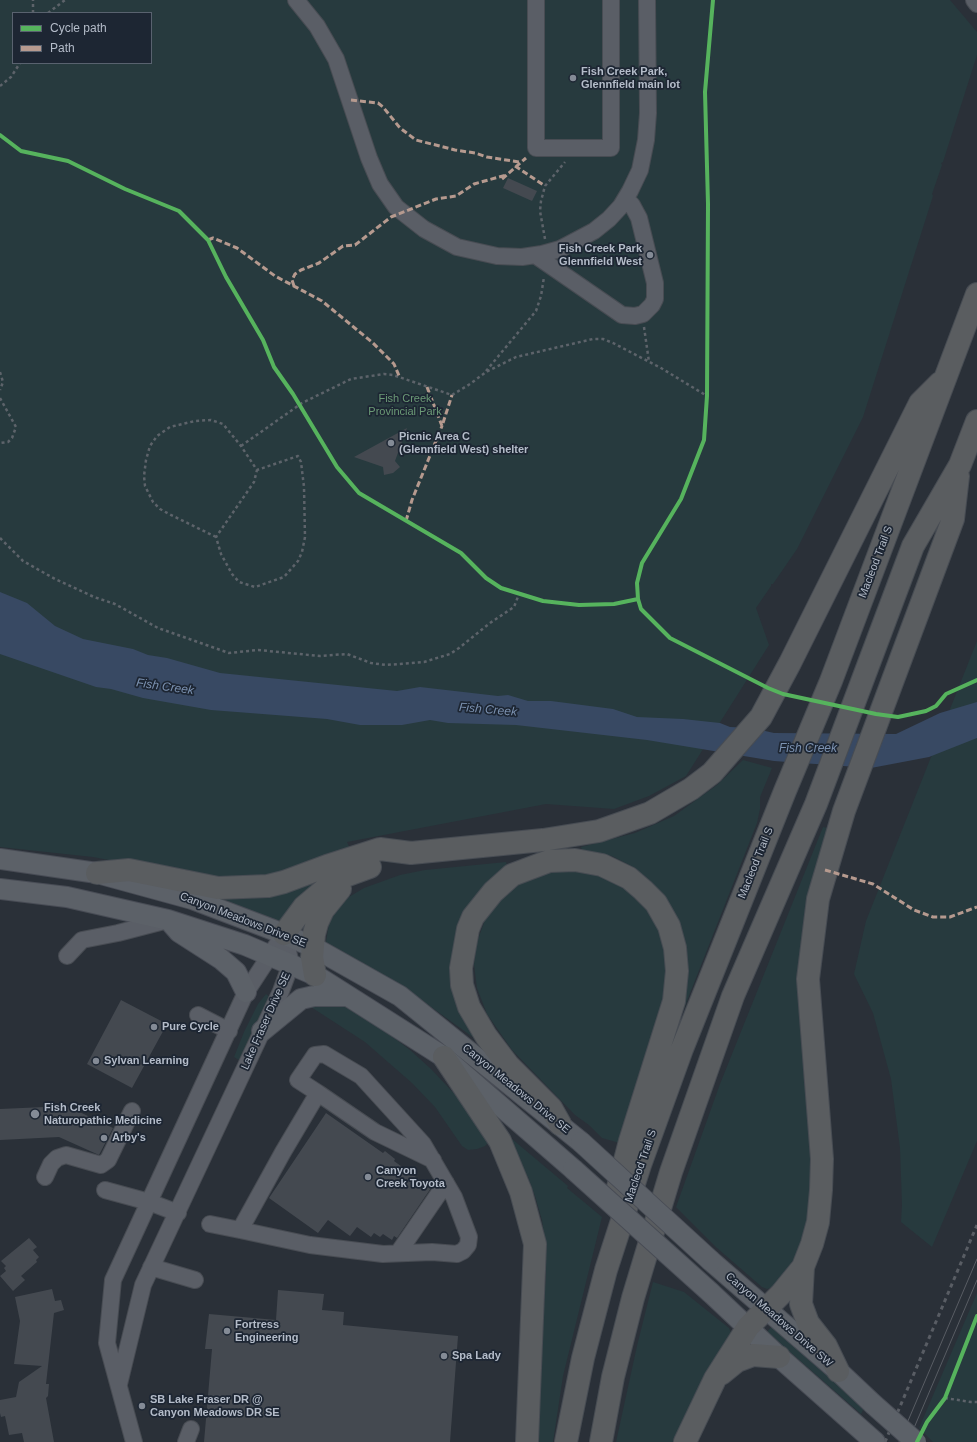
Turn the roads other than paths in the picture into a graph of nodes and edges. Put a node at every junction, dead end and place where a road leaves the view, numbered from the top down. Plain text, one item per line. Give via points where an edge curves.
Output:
1 (296, 0) edge
2 (536, 0) edge
3 (611, 0) edge
4 (647, 0) edge
5 (974, 0) edge
6 (977, 4) edge
7 (626, 199) junction
8 (535, 255) junction
9 (977, 294) edge
10 (947, 374) junction
11 (977, 421) edge
12 (960, 465) junction
13 (411, 853) junction
14 (0, 859) edge
15 (356, 872) junction
16 (97, 873) junction
17 (0, 889) edge
18 (168, 920) junction
19 (284, 934) junction
20 (313, 947) junction
21 (269, 955) junction
22 (67, 956) dead end
23 (291, 964) junction
24 (315, 975) junction
25 (246, 992) junction
26 (346, 996) junction
27 (198, 1015) dead end
28 (262, 1031) junction
29 (229, 1032) junction
30 (444, 1057) junction
31 (318, 1093) junction
32 (132, 1111) dead end
33 (560, 1124) junction
34 (433, 1160) junction
35 (45, 1177) dead end
36 (446, 1183) junction
37 (105, 1190) dead end
38 (643, 1199) joint
39 (149, 1202) junction
40 (178, 1213) junction
41 (210, 1224) dead end
42 (240, 1230) junction
43 (398, 1253) junction
44 (152, 1267) junction
45 (802, 1267) junction
46 (606, 1270) junction
47 (195, 1280) dead end
48 (766, 1309) junction
49 (748, 1327) junction
50 (779, 1357) junction
51 (838, 1371) junction
52 (715, 1379) junction
53 (118, 1386) junction
54 (868, 1436) edge
55 (134, 1442) edge
56 (527, 1442) edge
57 (566, 1442) edge
58 (601, 1442) edge
59 (685, 1442) edge
60 (916, 1442) edge

1 - 8 street via 317,26 336,59 369,158 380,184 396,207 424,229 457,247 497,256
2 - 3 street via 536,148 611,148
4 - 7 street via 646,140 640,170
5 - 6 street
7 - 8 street via 609,219 594,231 560,249
7 - 8 street via 639,218 655,283 656,294 652,305 639,316 628,317 615,312
9 - 10 highway, Macleod Trail S
10 - 13 highway via 920,403 761,717 712,773 691,789 650,813 599,831 544,840
10 - 46 highway, Macleod Trail S via 831,681 682,1049
11 - 12 highway
12 - 45 highway via 953,519 844,811 818,899 808,979 822,1190 818,1222
12 - 58 highway via 913,546 816,804 733,996 671,1172 633,1298 613,1377
13 - 15 highway
13 - 16 highway via 380,849 268,886 218,888 129,870
14 - 16 main road, Canyon Meadows Drive SE
15 - 19 highway via 337,879 304,907
15 - 20 highway via 323,910 314,934
16 - 19 main road, Canyon Meadows Drive SE via 192,899
17 - 18 main road, Canyon Meadows Drive SE via 67,896
18 - 21 main road, Canyon Meadows Drive SE
18 - 22 street via 82,940
18 - 25 main road via 179,932 221,959 236,972
19 - 20 main road, Canyon Meadows Drive SE
19 - 21 street, Lake Fraser Drive SE
19 - 23 street, Lake Fraser Drive SE
20 - 24 highway
20 - 33 main road, Canyon Meadows Drive SE via 400,996
21 - 23 main road, Canyon Meadows Drive SE
21 - 25 street, Lake Fraser Drive SE
23 - 24 main road, Canyon Meadows Drive SE
23 - 28 street, Lake Fraser Drive SE
24 - 26 main road, Canyon Meadows Drive SE
25 - 29 street, Lake Fraser Drive SE
26 - 28 main road via 314,996 301,999
26 - 30 main road, Canyon Meadows Drive SE
27 - 29 street
28 - 40 street, Lake Fraser Drive SE
29 - 39 street, Lake Fraser Drive SE
30 - 49 main road, Canyon Meadows Drive SE, bridge
30 - 56 highway via 500,1141 521,1192 535,1244
31 - 34 street via 375,1132
31 - 34 street via 298,1080 314,1055 324,1054 361,1076 424,1144
31 - 42 street
32 - 35 street via 108,1160 101,1165 66,1155 50,1164
33 - 38 main road, Canyon Meadows Drive SE, bridge
33 - 46 highway via 551,1108 508,1064 486,1036 469,1007 462,985 461,968 468,929 473,917 492,892 512,875 549,861 575,860 602,865 630,878 656,903 669,926 675,948 677,972 674,1001 630,1141 604,1240
34 - 36 street
36 - 43 street
36 - 43 street via 469,1237 468,1245 457,1254
37 - 39 street
38 - 48 main road, Canyon Meadows Drive SW, bridge
39 - 40 street
39 - 53 street, Lake Fraser Drive SE via 113,1280 107,1343
40 - 44 street, Lake Fraser Drive SE
41 - 42 street
42 - 43 street via 310,1245 383,1254
44 - 47 street
44 - 53 street, Lake Fraser Drive SE via 143,1284
45 - 48 highway
45 - 51 highway via 801,1304 808,1323 826,1346
46 - 57 highway, Macleod Trail S via 583,1358
48 - 49 highway
48 - 51 main road, Canyon Meadows Drive SW
49 - 50 main road
49 - 52 highway
50 - 52 highway via 753,1355 737,1361
50 - 54 main road
51 - 60 main road, Canyon Meadows Drive SW, bridge
52 - 59 highway
53 - 55 street, Lake Fraser Drive SE

